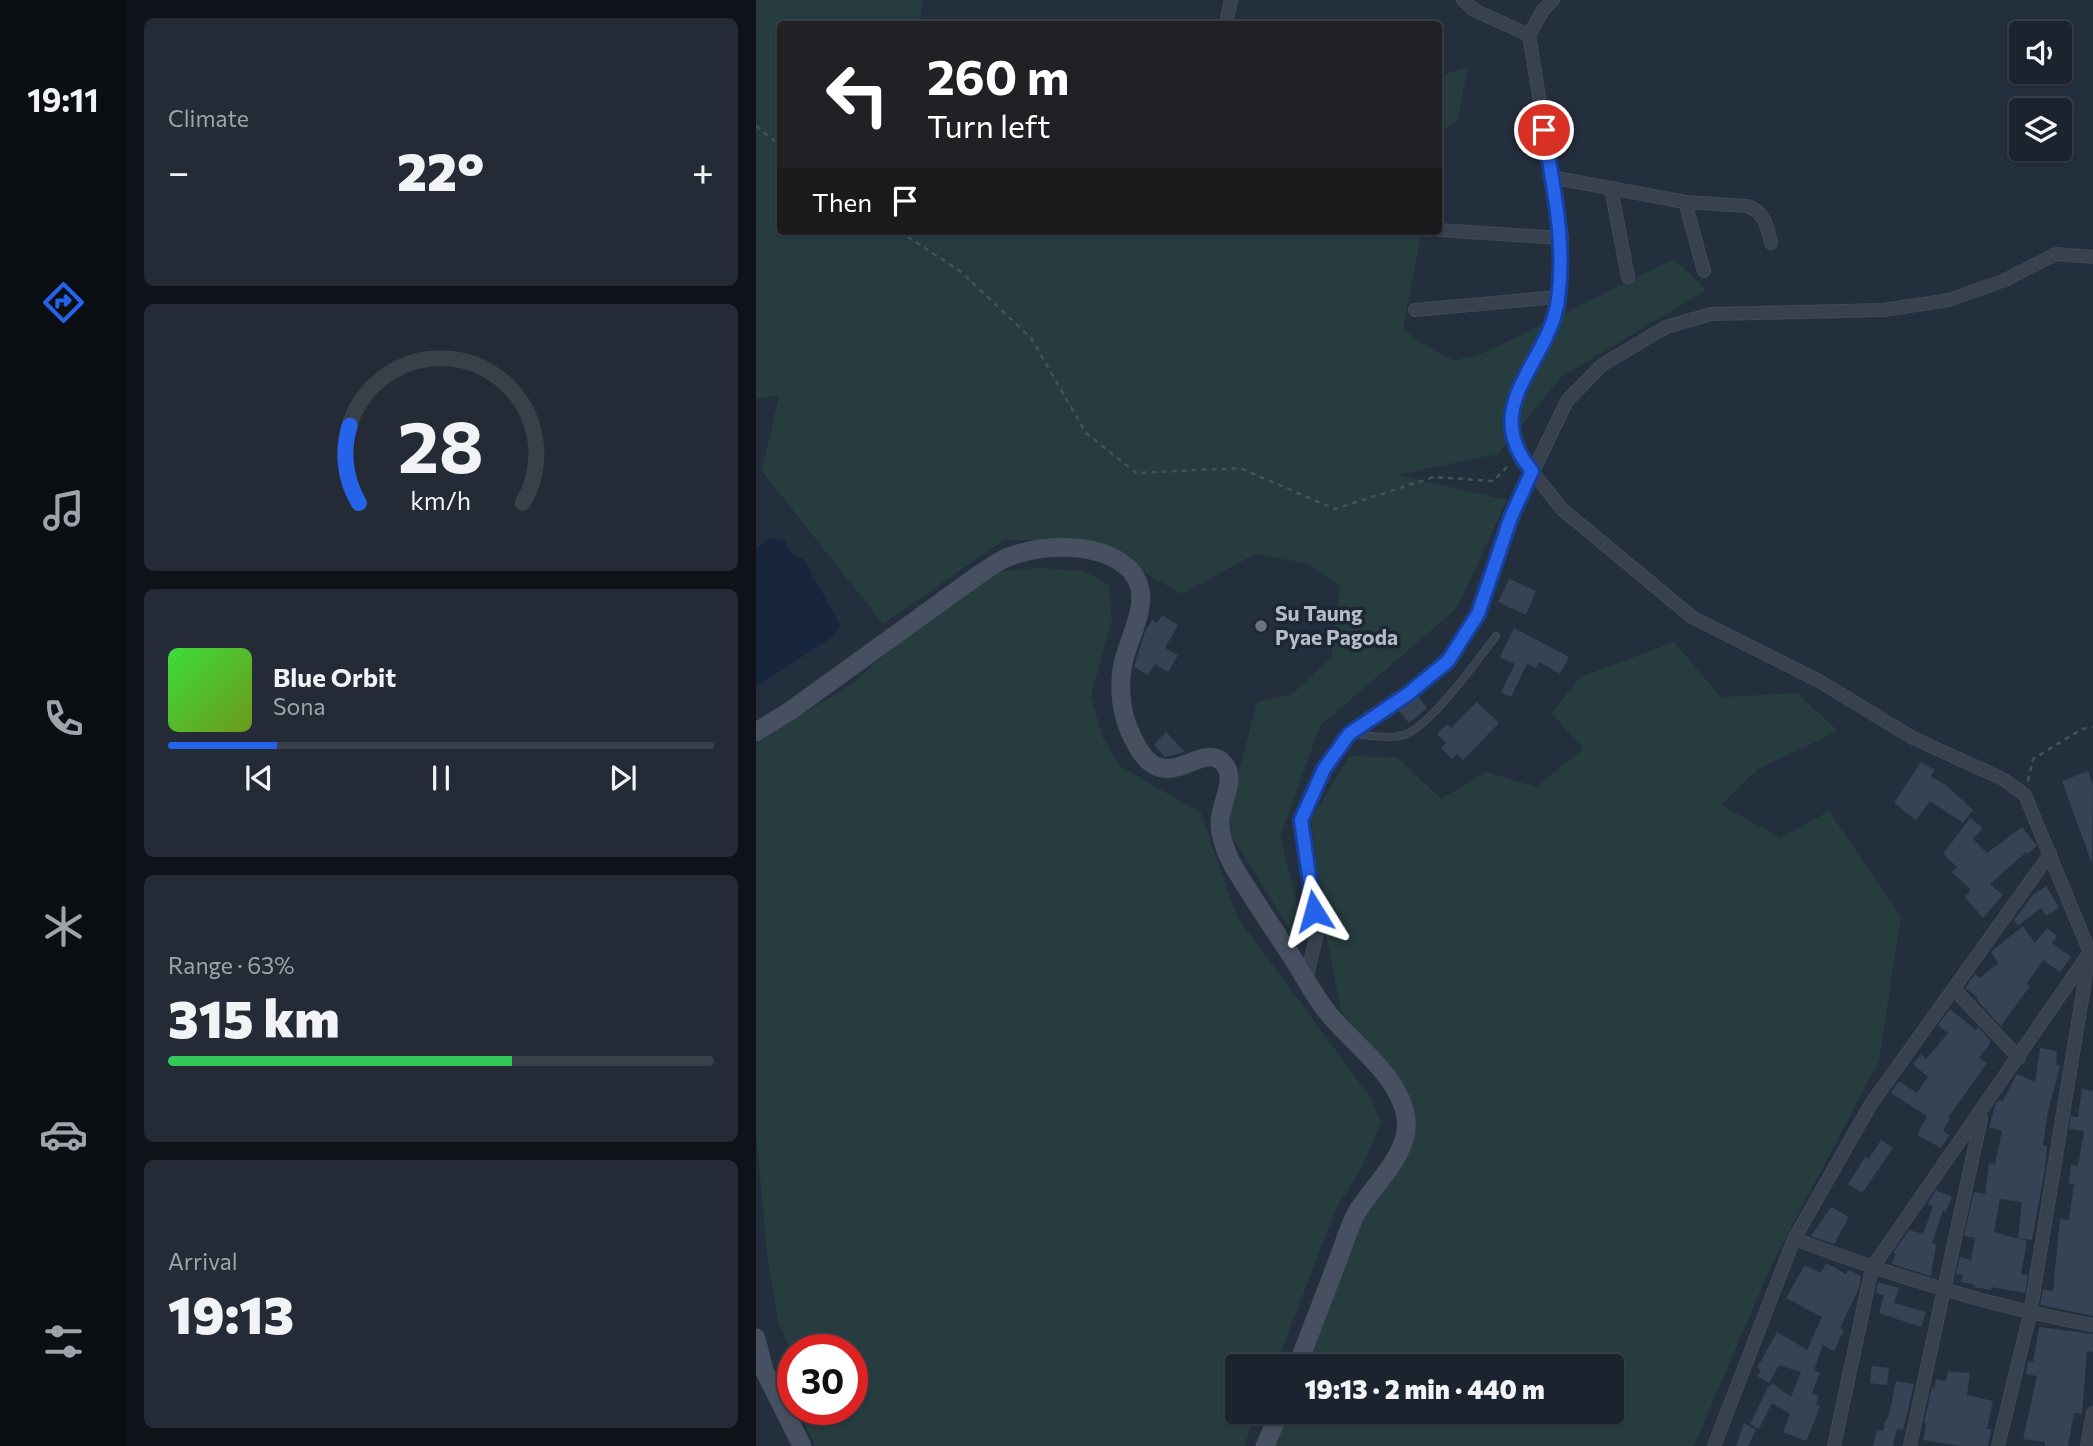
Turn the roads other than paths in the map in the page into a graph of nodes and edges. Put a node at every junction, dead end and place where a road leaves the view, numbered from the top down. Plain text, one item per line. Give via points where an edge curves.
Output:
1 (1231, 0) edge
2 (1463, 0) edge
3 (1553, 0) edge
4 (1227, 18) dead end
5 (1529, 35) junction
6 (1551, 177) junction
7 (1611, 188) junction
8 (1685, 202) junction
9 (1442, 230) edge
10 (1562, 238) junction
11 (1771, 243) dead end
12 (2093, 257) edge
13 (1704, 271) dead end
14 (1628, 277) dead end
15 (1558, 297) junction
16 (1415, 310) dead end
17 (1532, 471) junction
18 (1496, 636) dead end
19 (756, 732) edge
20 (1349, 734) junction
21 (2050, 854) junction
22 (2092, 956) edge
23 (1306, 979) junction
24 (1955, 990) junction
25 (2019, 1058) junction
26 (1982, 1112) junction
27 (1794, 1239) junction
28 (1872, 1268) junction
29 (1945, 1289) junction
30 (2030, 1314) junction
31 (2093, 1325) edge
32 (756, 1338) edge
33 (1302, 1354) edge
34 (2093, 1413) edge
35 (1275, 1424) edge
36 (802, 1446) edge
37 (1265, 1446) edge
38 (1714, 1446) edge
39 (1834, 1446) edge
40 (1910, 1446) edge
41 (1998, 1446) edge
42 (2087, 1446) edge

1 - 4 street
2 - 5 street via 1474,10
3 - 5 street
5 - 6 street
6 - 7 street
6 - 10 street
7 - 8 street
7 - 14 street
8 - 11 street via 1756,209 1765,219
8 - 13 street
9 - 10 street
10 - 15 street
12 - 17 street via 2056,254 2005,280 1949,300 1884,310 1711,314 1666,327 1602,365 1567,401
15 - 16 street
15 - 17 street via 1541,349 1512,404 1519,455
17 - 20 street via 1478,614 1448,661
17 - 21 street via 1562,509 1692,617 1819,681 1913,738 2003,779 2025,795
18 - 20 lane via 1413,732 1399,737
19 - 23 main road via 1009,557 1066,547 1112,558 1131,572 1142,603 1122,667 1124,720 1141,753 1153,763 1180,769 1210,756 1228,769 1221,835 1233,865
20 - 23 street via 1324,769 1301,820 1317,934
21 - 22 street
21 - 24 street
22 - 25 street
22 - 30 street
23 - 33 main road via 1327,1012 1384,1075 1400,1098 1406,1119 1404,1140 1395,1159 1355,1216
24 - 25 street
24 - 27 street via 1871,1104
25 - 26 street
26 - 28 street
26 - 29 street
27 - 28 street
27 - 38 street
28 - 29 street
28 - 39 street
29 - 30 street
29 - 40 street
30 - 31 street
30 - 41 street
32 - 36 main road via 764,1370
34 - 42 street
35 - 37 main road

